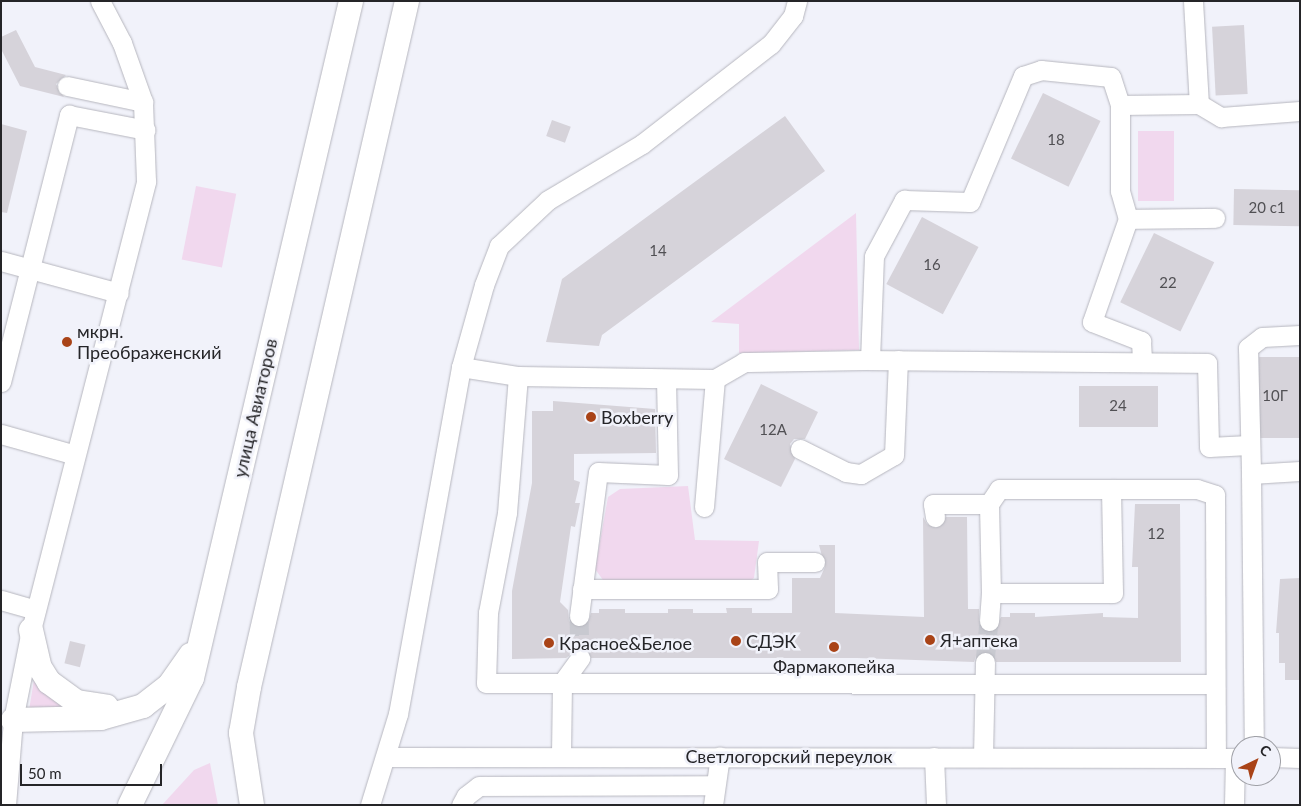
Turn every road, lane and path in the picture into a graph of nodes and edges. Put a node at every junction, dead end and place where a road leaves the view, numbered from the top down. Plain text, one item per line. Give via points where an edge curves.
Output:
1 (100, 1) edge
2 (351, 1) edge
3 (407, 1) edge
4 (797, 1) edge
5 (1193, 1) edge
6 (67, 86) dead end
7 (143, 102) junction
8 (1199, 104) junction
9 (1120, 105) junction
10 (1300, 111) edge
11 (147, 135) junction
12 (1215, 218) dead end
13 (1128, 219) junction
14 (1, 262) edge
15 (27, 268) junction
16 (118, 293) junction
17 (1300, 335) edge
18 (870, 360) junction
19 (898, 360) junction
20 (1142, 361) junction
21 (461, 367) junction
22 (518, 376) junction
23 (715, 379) junction
24 (666, 381) junction
25 (1, 382) edge
26 (1, 434) edge
27 (1249, 445) junction
28 (800, 449) dead end
29 (75, 455) junction
30 (1300, 471) edge
31 (1251, 474) junction
32 (1111, 489) junction
33 (989, 504) junction
34 (704, 507) dead end
35 (935, 517) dead end
36 (815, 562) dead end
37 (582, 589) junction
38 (990, 593) junction
39 (1, 600) edge
40 (579, 616) tunnel mouth
41 (33, 620) junction
42 (989, 621) tunnel mouth
43 (201, 639) junction
44 (580, 658) tunnel mouth
45 (985, 662) tunnel mouth
46 (562, 683) junction
47 (984, 683) junction
48 (1215, 684) junction
49 (126, 710) junction
50 (7, 720) edge
51 (1254, 736) edge
52 (561, 755) junction
53 (720, 756) junction
54 (387, 757) junction
55 (934, 757) junction
56 (983, 757) junction
57 (1216, 757) junction
58 (1231, 758) edge
59 (1281, 758) edge
60 (1300, 758) edge
61 (713, 785) junction
62 (1236, 786) edge
63 (6, 805) edge
64 (130, 805) edge
65 (252, 805) edge
66 (370, 805) edge
67 (462, 805) edge
68 (713, 805) edge
69 (936, 805) edge
70 (1234, 805) edge

1 - 7 street via 122,43
2 - 43 main road, улица Авиаторов
3 - 65 main road via 249,687 241,734
4 - 21 street via 793,16 771,44 642,144 548,200 499,246 484,285
5 - 8 street
6 - 7 street
7 - 11 street
8 - 9 street
8 - 10 street via 1221,117
9 - 13 street via 1120,191
9 - 18 street via 1111,77 1041,70 1023,76 970,202 904,200 874,256
11 - 15 street via 69,115
11 - 16 street via 146,181
12 - 13 street
13 - 20 street via 1092,322 1141,341
14 - 15 street
15 - 16 street
15 - 25 street
16 - 29 street
17 - 27 street via 1262,337 1248,348
18 - 19 street
18 - 23 street via 744,362
19 - 20 street
19 - 28 street via 894,455 861,474 846,472
20 - 27 street via 1207,363 1209,446
21 - 22 street
21 - 54 street via 412,642
22 - 24 street
22 - 46 street via 507,513 488,613 486,683
23 - 24 street
23 - 34 street
24 - 37 street via 668,476 598,472
26 - 29 street
27 - 31 street
29 - 41 street
30 - 31 street
31 - 51 street
32 - 33 street via 999,489
32 - 38 street via 1113,593
32 - 48 street via 1197,489 1215,495
33 - 35 street via 933,504
33 - 38 street
36 - 37 street via 768,562 768,589
37 - 40 street
38 - 42 street
39 - 41 street
41 - 49 main road via 40,666 48,682 77,702
41 - 50 street
43 - 49 main road via 169,686 143,706
43 - 64 main road, улица Авиаторов via 192,678 173,723
44 - 46 street
45 - 47 street
46 - 47 street
46 - 52 street via 558,721
47 - 48 street
47 - 56 street
48 - 57 street
49 - 50 main road via 101,718
50 - 63 street
52 - 53 street, Светлогорский переулок
52 - 54 street, Светлогорский переулок
53 - 55 street, Светлогорский переулок
53 - 61 street
54 - 66 street
55 - 56 street, Светлогорский переулок
55 - 69 street
56 - 57 street, Светлогорский переулок
57 - 58 street, Светлогорский переулок
59 - 60 street
61 - 67 street via 479,786 466,796
61 - 68 street
62 - 70 street

